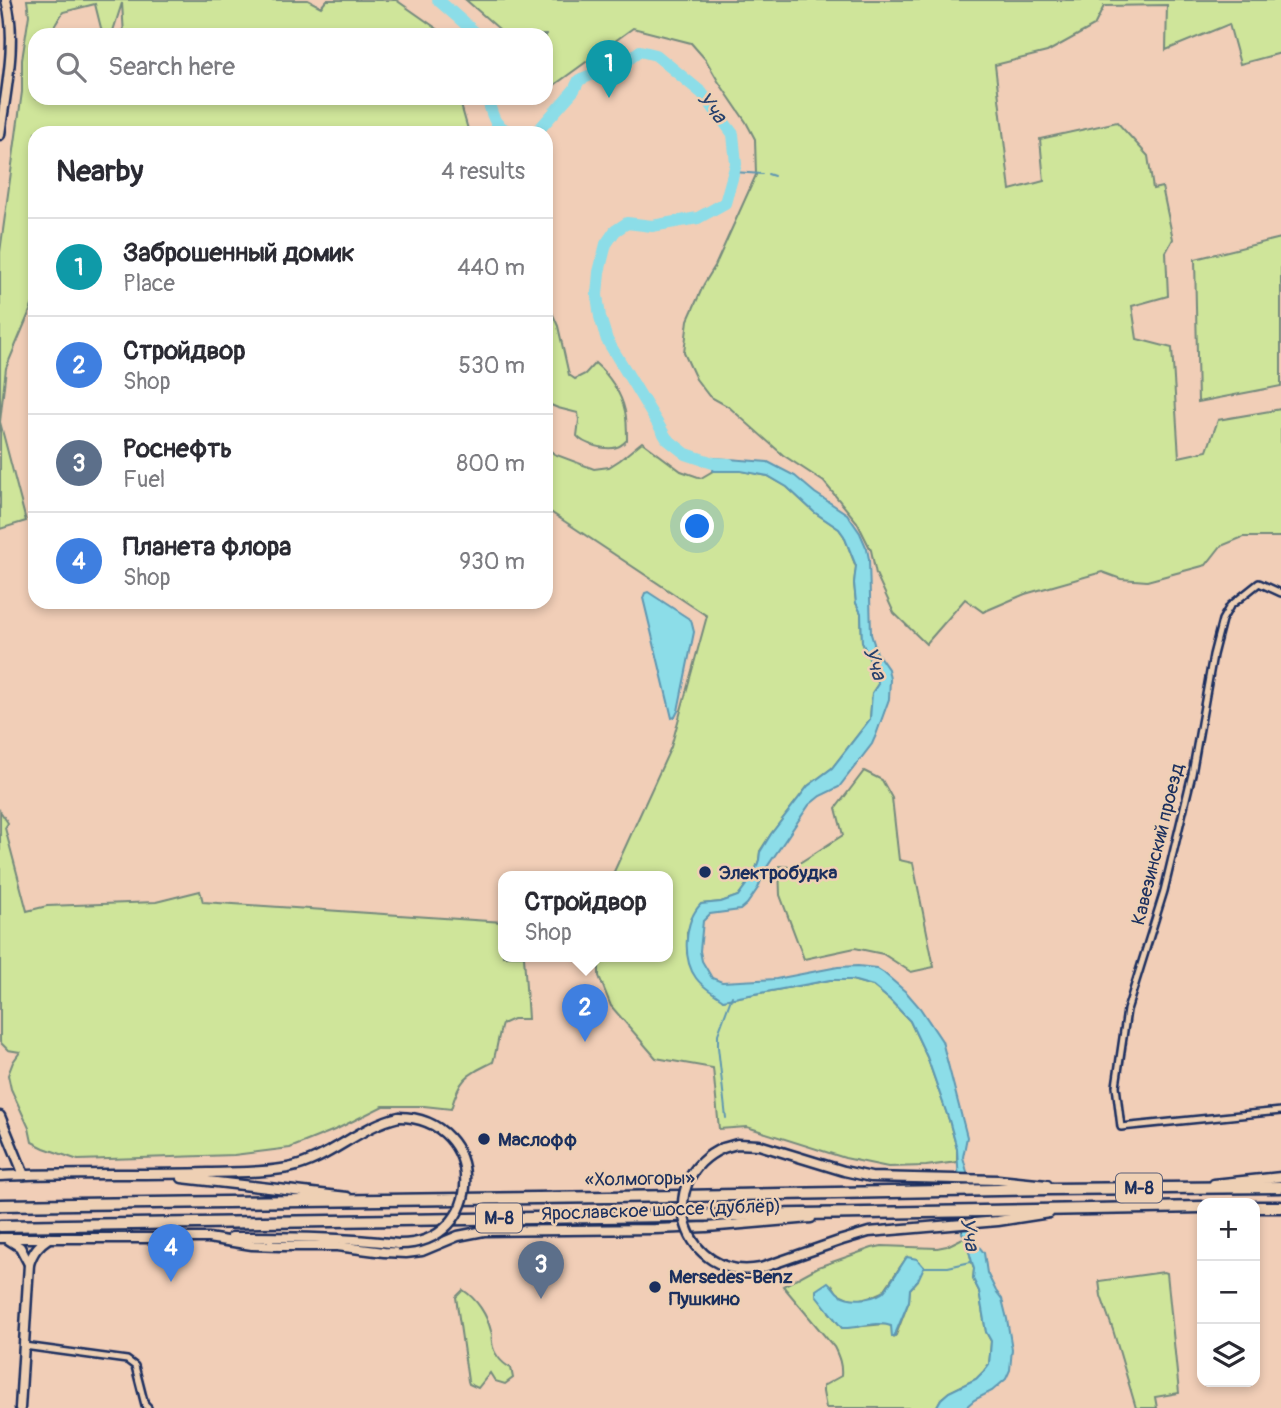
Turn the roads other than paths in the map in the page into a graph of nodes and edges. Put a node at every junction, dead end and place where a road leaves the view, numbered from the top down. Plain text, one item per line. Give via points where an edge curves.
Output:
1 (6, 0) edge
2 (0, 135) edge
3 (1281, 593) edge
4 (1281, 1111) edge
5 (0, 1116) edge
6 (24, 1175) junction
7 (147, 1175) junction
8 (0, 1176) edge
9 (1281, 1177) edge
10 (998, 1186) junction
11 (1281, 1186) edge
12 (1182, 1187) junction
13 (381, 1200) junction
14 (0, 1205) edge
15 (1197, 1207) edge
16 (1260, 1207) edge
17 (1281, 1207) edge
18 (866, 1213) junction
19 (998, 1216) junction
20 (0, 1226) edge
21 (2, 1238) edge
22 (49, 1238) junction
23 (208, 1238) junction
24 (29, 1264) junction
25 (24, 1346) junction
26 (20, 1408) edge
27 (148, 1408) edge

1 - 2 street via 11,38
3 - 4 street, Кавезинский проезд via 1259,583 1230,606 1222,620 1164,891 1127,1010 1116,1086 1121,1127
5 - 6 street
6 - 7 street
6 - 8 street
7 - 13 street
7 - 23 street, bridge via 290,1168 399,1117 439,1128 463,1161 466,1185 459,1209 444,1229 422,1241
9 - 12 street
10 - 12 highway, «Холмогоры» / М-8
10 - 13 highway, «Холмогоры» / М-8 via 935,1192
10 - 19 street, bridge via 935,1178 871,1177 752,1144 737,1144 699,1164 687,1183 683,1204 686,1226 696,1245 719,1264 740,1270 761,1268 869,1232
11 - 12 highway, «Холмогоры» / М-8
13 - 14 highway, «Холмогоры» / М-8
15 - 19 highway, «Холмогоры» / М-8
16 - 17 highway
18 - 19 highway, «Холмогоры» / М-8
18 - 20 highway, «Холмогоры» / М-8
18 - 23 street, Ярославское шоссе (дублёр) via 707,1227 484,1231 406,1253 252,1245
21 - 22 street, Ярославское шоссе (дублёр)
21 - 24 street via 20,1247
22 - 23 street, Ярославское шоссе (дублёр)
22 - 24 street via 33,1252
24 - 25 street
25 - 26 street
25 - 27 street via 127,1360 135,1366

